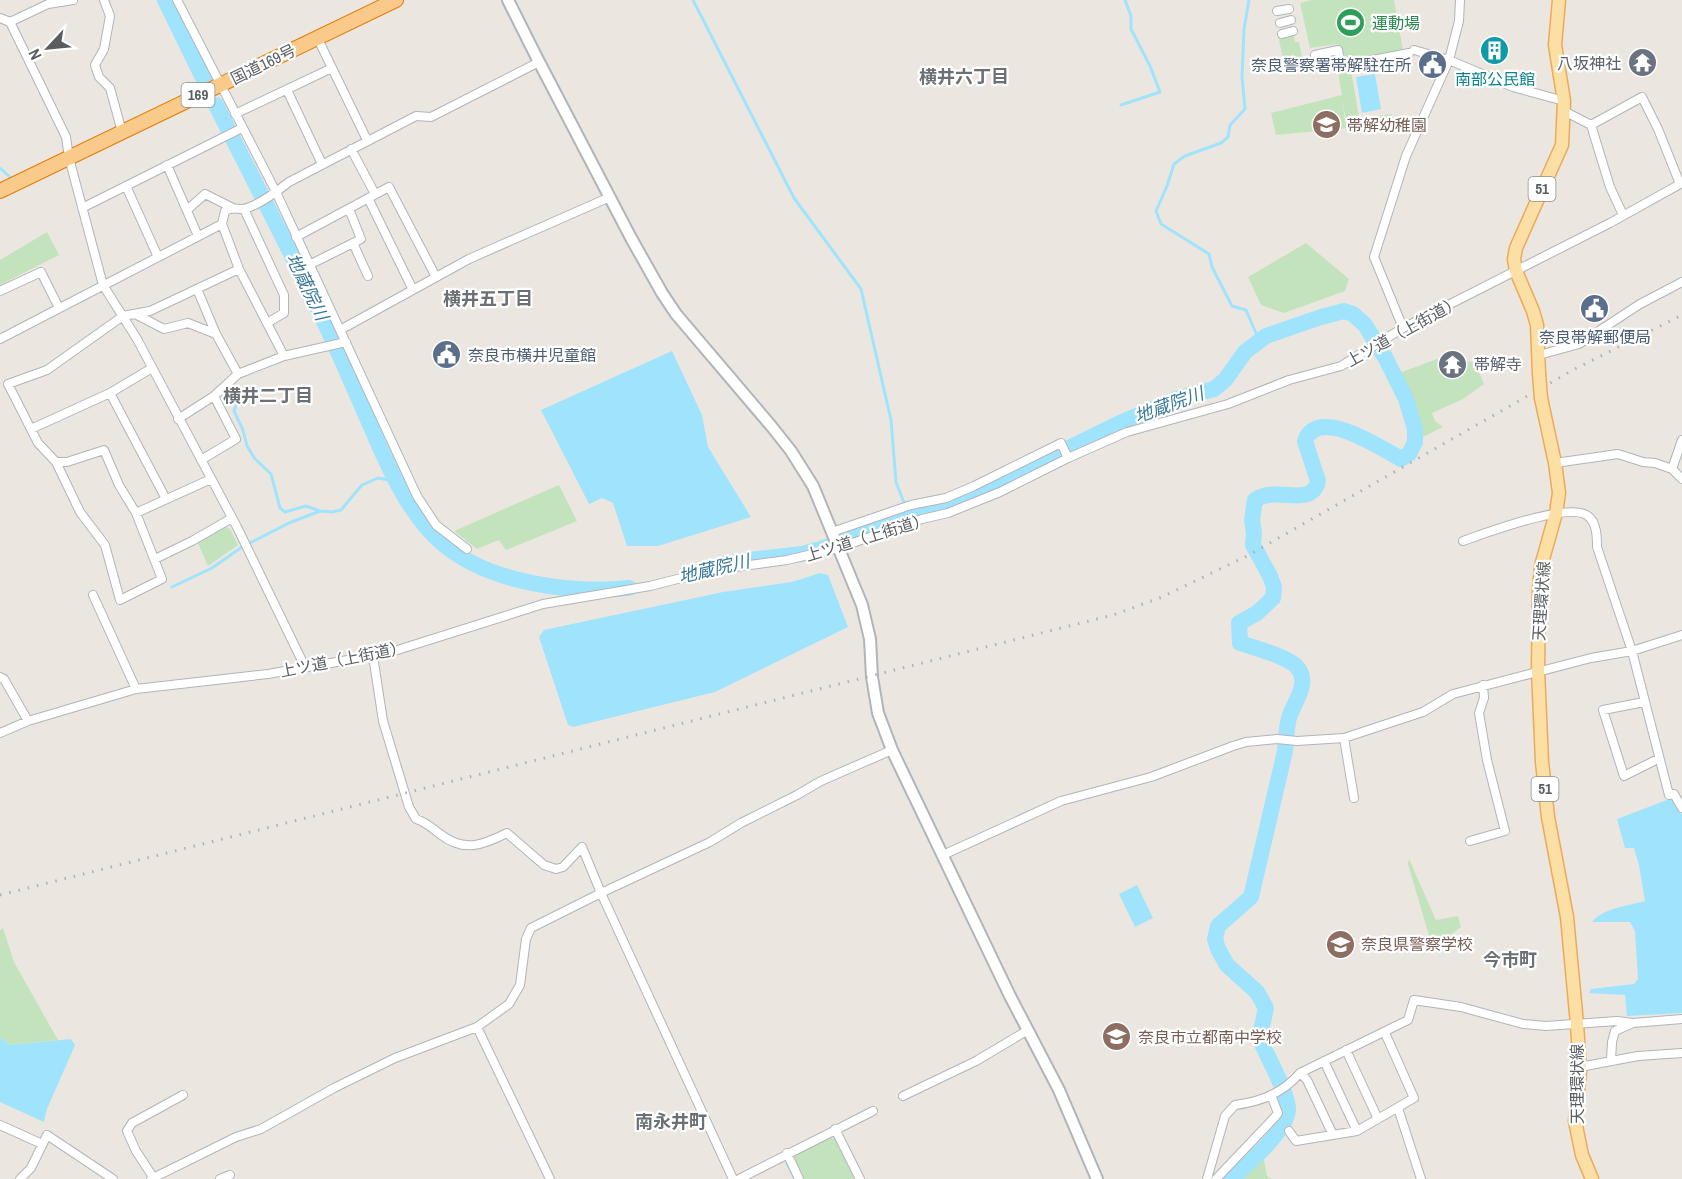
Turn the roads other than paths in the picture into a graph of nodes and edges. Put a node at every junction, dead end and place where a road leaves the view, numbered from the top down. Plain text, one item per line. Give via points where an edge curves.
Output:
1 (73, 0) edge
2 (104, 0) edge
3 (177, 0) edge
4 (396, 0) edge
5 (508, 0) edge
6 (1460, 0) edge
7 (1559, 0) edge
8 (1289, 9) dead end
9 (1277, 11) dead end
10 (0, 18) edge
11 (1291, 20) dead end
12 (10, 22) junction
13 (1280, 23) dead end
14 (1293, 31) dead end
15 (1282, 34) dead end
16 (317, 37) junction
17 (1315, 55) dead end
18 (1449, 60) junction
19 (538, 62) junction
20 (332, 68) junction
21 (220, 85) junction
22 (287, 90) junction
23 (1564, 106) junction
24 (235, 114) junction
25 (1591, 125) junction
26 (242, 128) junction
27 (123, 132) junction
28 (367, 140) junction
29 (351, 149) junction
30 (69, 158) junction
31 (322, 164) junction
32 (167, 165) junction
33 (1681, 183) edge
34 (126, 186) junction
35 (0, 189) edge
36 (268, 196) junction
37 (371, 196) junction
38 (610, 197) junction
39 (231, 207) junction
40 (82, 208) junction
41 (244, 209) junction
42 (349, 209) junction
43 (187, 210) junction
44 (1623, 215) junction
45 (222, 224) junction
46 (198, 236) junction
47 (296, 237) junction
48 (353, 243) junction
49 (158, 257) junction
50 (309, 265) junction
51 (239, 269) junction
52 (1516, 271) junction
53 (368, 276) dead end
54 (436, 277) junction
55 (1682, 282) edge
56 (103, 285) junction
57 (197, 289) junction
58 (413, 290) junction
59 (0, 291) edge
60 (59, 308) junction
61 (137, 315) junction
62 (123, 316) junction
63 (267, 323) junction
64 (1403, 328) junction
65 (340, 330) junction
66 (216, 334) junction
67 (0, 339) edge
68 (346, 342) junction
69 (1539, 355) junction
70 (284, 356) junction
71 (152, 368) junction
72 (238, 374) junction
73 (0, 381) edge
74 (12, 391) junction
75 (110, 393) junction
76 (214, 396) junction
77 (178, 418) junction
78 (31, 429) junction
79 (1682, 440) edge
80 (1067, 456) junction
81 (201, 460) junction
82 (56, 462) junction
83 (1556, 463) junction
84 (1672, 469) junction
85 (211, 479) junction
86 (1682, 479) edge
87 (166, 499) junction
88 (136, 513) junction
89 (1556, 513) junction
90 (232, 518) junction
91 (832, 532) junction
92 (1463, 541) dead end
93 (838, 548) junction
94 (467, 549) dead end
95 (155, 559) junction
96 (93, 595) dead end
97 (1682, 635) edge
98 (1632, 651) junction
99 (373, 656) junction
100 (305, 667) junction
101 (1538, 670) junction
102 (0, 677) edge
103 (1484, 685) junction
104 (136, 689) junction
105 (1644, 702) junction
106 (28, 721) junction
107 (0, 733) edge
108 (1344, 738) junction
109 (892, 750) junction
110 (1658, 759) junction
111 (1354, 798) dead end
112 (1682, 808) edge
113 (1470, 841) dead end
114 (943, 855) junction
115 (601, 893) junction
116 (1682, 1020) edge
117 (1633, 1023) junction
118 (1577, 1024) junction
119 (477, 1028) junction
120 (1023, 1033) dead end
121 (1385, 1034) junction
122 (1346, 1050) junction
123 (1682, 1053) edge
124 (1611, 1060) junction
125 (1324, 1061) junction
126 (1580, 1067) junction
127 (1300, 1073) junction
128 (1273, 1094) junction
129 (183, 1095) dead end
130 (903, 1096) dead end
131 (1398, 1108) junction
132 (873, 1111) dead end
133 (1378, 1119) junction
134 (0, 1125) edge
135 (835, 1129) junction
136 (1289, 1131) dead end
137 (1357, 1131) junction
138 (1333, 1135) junction
139 (42, 1144) junction
140 (786, 1153) junction
141 (230, 1175) dead end
142 (152, 1178) edge
143 (20, 1179) edge
144 (113, 1179) edge
145 (220, 1179) edge
146 (550, 1179) edge
147 (739, 1179) edge
148 (799, 1179) edge
149 (860, 1179) edge
150 (1098, 1179) edge
151 (1207, 1179) edge
152 (1215, 1179) edge
153 (1422, 1179) edge
154 (1592, 1179) edge

1 - 12 street via 48,4
2 - 27 street via 110,16 104,49 95,65 99,77 110,88
3 - 21 street
4 - 16 highway, 国道169号 / 169
5 - 19 street
6 - 18 street
7 - 23 main road, 天理環状線 / 51 via 1555,45
8 - 9 street
10 - 12 street
11 - 13 street
12 - 30 street via 66,137
14 - 15 street
16 - 20 street
16 - 21 highway, 国道169号 / 169
17 - 18 street via 1338,50 1341,66 1412,52
18 - 23 street
18 - 64 street via 1406,156 1374,256
19 - 28 street via 431,117 416,116
19 - 38 street
20 - 22 street
20 - 28 street
21 - 24 street
21 - 27 highway, 国道169号 / 169
22 - 24 street
22 - 31 street
23 - 25 street
23 - 52 main road, 天理環状線 / 51 via 1562,146 1516,248
24 - 26 street
25 - 33 street via 1642,97
25 - 44 street
26 - 32 street
26 - 36 street
27 - 30 highway, 国道169号 / 169
28 - 29 street
29 - 31 street
29 - 37 street
30 - 35 highway, 国道169号 / 169
30 - 40 street
31 - 36 street
32 - 34 street
32 - 43 street
33 - 44 street, 上ツ道（上街道）
34 - 40 street
34 - 49 street
36 - 41 street
36 - 47 street
37 - 42 street
37 - 54 street via 389,187
37 - 58 street
38 - 54 street
38 - 91 street via 676,314 796,459 813,486
39 - 41 street
39 - 43 street via 205,194
39 - 45 street
40 - 56 street
41 - 63 street via 284,295 284,313
42 - 47 street
42 - 48 street via 361,239
43 - 46 street
44 - 52 street, 上ツ道（上街道）
45 - 46 street
45 - 51 street
46 - 49 street
47 - 50 street
48 - 50 street
48 - 53 street
49 - 56 street
50 - 65 street
51 - 57 street
51 - 63 street
52 - 64 street, 上ツ道（上街道）
52 - 69 main road, 天理環状線 / 51 via 1537,325
54 - 58 street
55 - 69 street via 1579,344
56 - 60 street
56 - 62 street
57 - 61 street
57 - 66 street
58 - 65 street
59 - 60 street via 41,272
60 - 67 street
61 - 62 street
61 - 66 street via 164,329 188,323
62 - 71 street
62 - 74 street via 47,370 8,384
63 - 70 street
64 - 80 street, 上ツ道（上街道） via 1341,366 1289,380 1228,404 1127,432
65 - 68 street
66 - 72 street
68 - 70 street
68 - 94 street via 417,496 436,525
69 - 83 main road, 天理環状線 / 51, bridge via 1541,398
70 - 72 street
71 - 75 street
71 - 77 street
72 - 76 street
73 - 74 street
74 - 78 street
75 - 78 street
75 - 87 street
76 - 77 street
76 - 81 street via 236,438
77 - 81 street
78 - 82 street
79 - 84 street
80 - 91 street via 1060,443 946,498 911,505
80 - 93 street, 上ツ道（上街道） via 971,504
81 - 85 street
82 - 88 street via 104,450
82 - 95 street via 80,512 105,545 120,600 162,579
83 - 84 street via 1618,454
83 - 89 main road, 天理環状線 / 51
84 - 86 street
85 - 87 street
85 - 90 street
87 - 88 street
88 - 95 street
89 - 92 street
89 - 98 street via 1583,513 1591,518
89 - 101 main road, 天理環状線 / 51 via 1541,566
90 - 95 street
90 - 100 street
91 - 93 street
93 - 99 street, 上ツ道（上街道） via 543,603
93 - 109 street via 862,605 878,713
96 - 104 street
97 - 98 street
98 - 101 street
98 - 105 street
99 - 100 street, 上ツ道（上街道）
99 - 115 street via 383,721 416,819 452,842 470,846 507,833 544,865 556,869 582,847
100 - 104 street, 上ツ道（上街道）
101 - 103 street
101 - 118 main road, 天理環状線 / 51 via 1548,817 1567,917
102 - 106 street
103 - 108 street via 1453,693 1422,712
103 - 113 street via 1479,713 1505,831
104 - 106 street, 上ツ道（上街道）
105 - 110 street
105 - 110 street via 1603,710 1624,776
106 - 107 street, 上ツ道（上街道）
108 - 111 street
108 - 114 street via 1246,742 1151,777 1061,801
109 - 114 street
109 - 115 street via 821,781 710,842
110 - 112 street via 1669,795 1674,794
114 - 150 street via 1059,1090
115 - 119 street via 531,928 520,985 509,1004
115 - 147 street
116 - 117 street
117 - 118 street
117 - 124 street via 1615,1031
118 - 121 street via 1523,1024 1414,999 1408,1020
118 - 126 main road, 天理環状線 / 51
119 - 142 street via 395,1058 261,1130 236,1137
119 - 146 street
120 - 130 street
121 - 122 street
121 - 131 street via 1414,1098
122 - 125 street
122 - 133 street
123 - 124 street
124 - 126 street
125 - 127 street
125 - 137 street
126 - 154 main road, 天理環状線 / 51 via 1575,1121
127 - 128 street via 1289,1086
127 - 138 street
128 - 151 street via 1254,1103 1235,1105 1225,1116
128 - 152 street via 1277,1119
129 - 142 street via 132,1123 127,1131
131 - 133 street
131 - 153 street
132 - 135 street
133 - 137 street
134 - 139 street
135 - 140 street
135 - 149 street
136 - 138 street via 1296,1141
137 - 138 street
139 - 143 street via 32,1168
139 - 144 street via 47,1135
140 - 147 street
140 - 148 street
141 - 145 street

